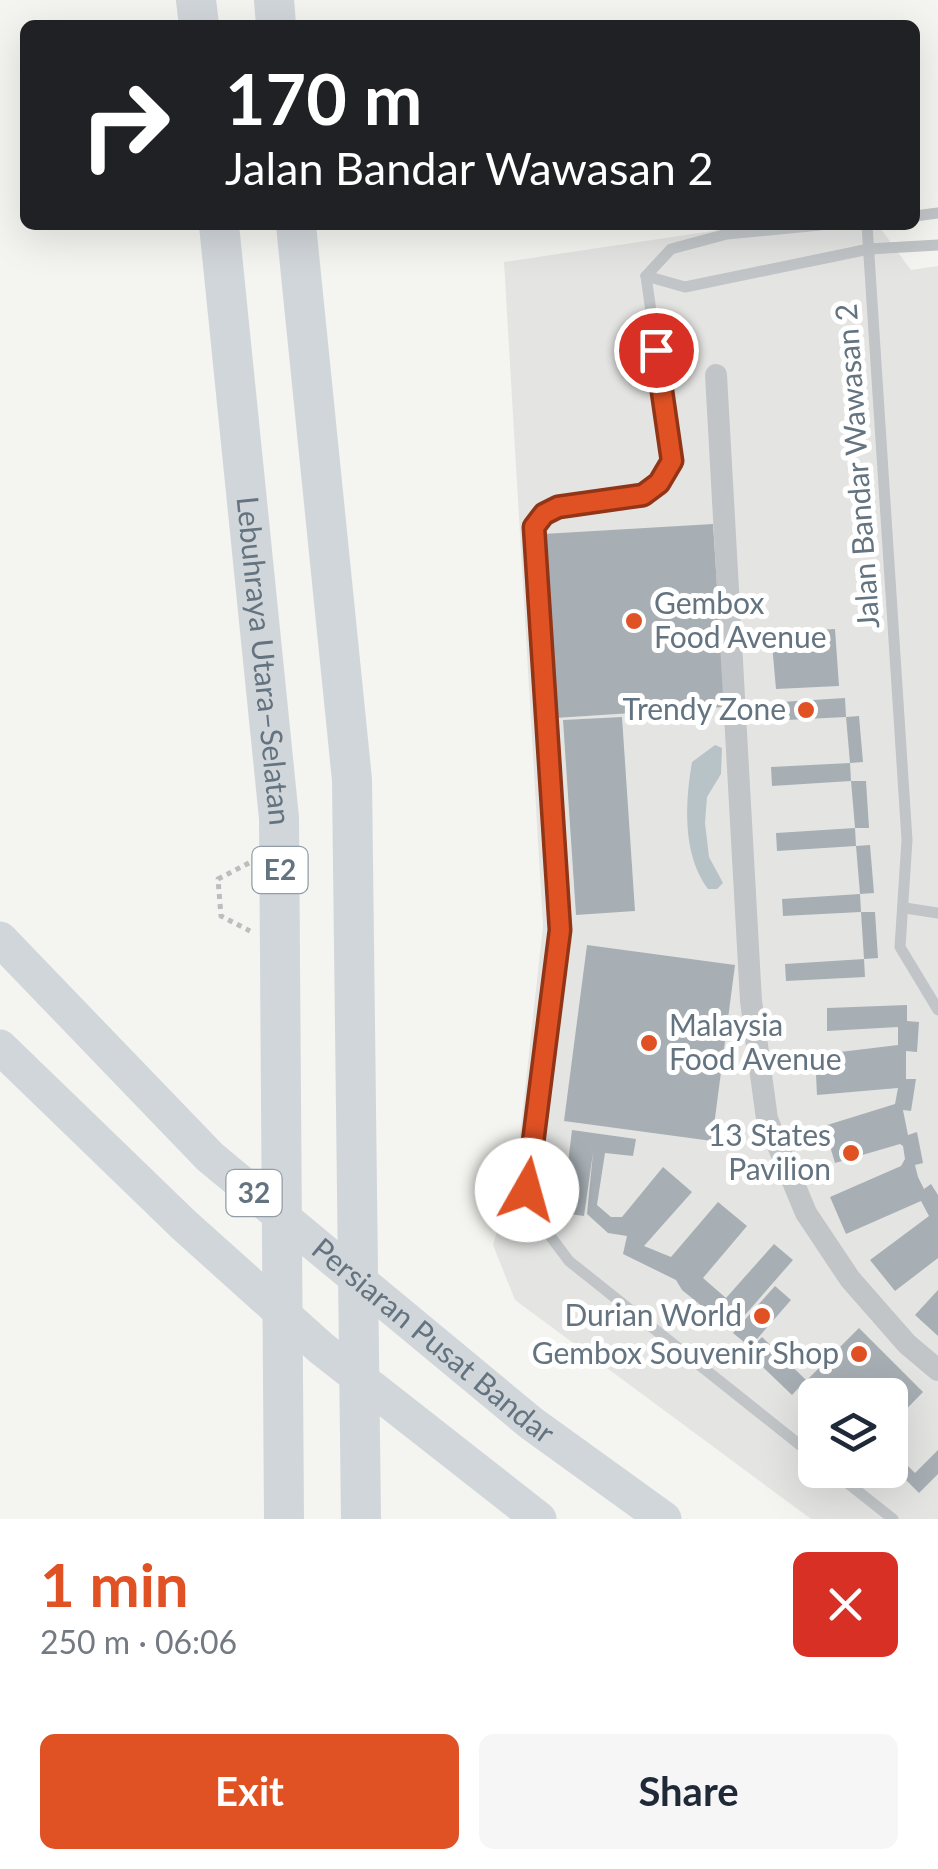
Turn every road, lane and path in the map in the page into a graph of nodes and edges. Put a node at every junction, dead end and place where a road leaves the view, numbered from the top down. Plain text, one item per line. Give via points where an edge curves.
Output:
1 (219, 230) edge
2 (297, 230) edge
3 (768, 230) edge
4 (867, 230) edge
5 (938, 245) edge
6 (869, 250) junction
7 (646, 276) junction
8 (716, 374) dead end
9 (280, 846) junction
10 (905, 908) junction
11 (938, 913) edge
12 (0, 938) edge
13 (280, 946) junction
14 (938, 1010) edge
15 (0, 1047) edge
16 (938, 1370) edge
17 (798, 1444) edge
18 (853, 1488) edge
19 (284, 1519) edge
20 (361, 1519) edge
21 (539, 1519) edge
22 (664, 1519) edge
23 (892, 1519) edge

1 - 9 highway, Lebuhraya Utara–Selatan / E2
2 - 20 highway via 352,780
3 - 7 lane via 671,249
4 - 6 lane, Jalan Bandar Wawasan 2
5 - 6 lane
6 - 7 lane via 686,287
6 - 10 lane, Jalan Bandar Wawasan 2 via 907,840
7 - 17 lane via 672,461 643,495 558,507 534,527 560,930 527,1190 568,1261
8 - 16 street via 751,1000 767,1120 806,1213 850,1279
9 - 13 highway, Lebuhraya Utara–Selatan / E2
9 - 13 path via 218,879 222,916
10 - 11 lane
10 - 14 lane, Jalan Bandar Wawasan 2 via 900,947
12 - 22 main road, Persiaran Pusat Bandar / 32 via 210,1157 531,1423
13 - 19 highway, Lebuhraya Utara–Selatan / E2
15 - 21 main road, 32 via 321,1348
18 - 23 lane

